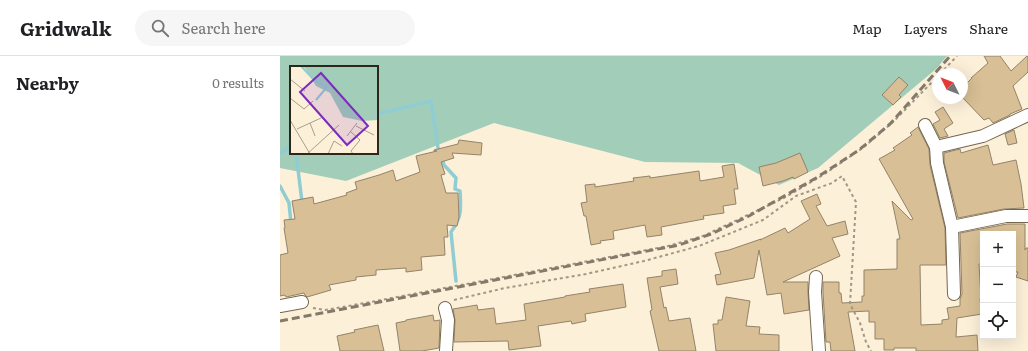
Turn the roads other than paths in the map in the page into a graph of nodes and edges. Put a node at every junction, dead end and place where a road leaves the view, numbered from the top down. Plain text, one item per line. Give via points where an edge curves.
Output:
1 (1028, 115) edge
2 (925, 125) dead end
3 (936, 147) junction
4 (1028, 216) edge
5 (952, 227) junction
6 (816, 276) dead end
7 (954, 294) dead end
8 (302, 302) road end
9 (446, 305) road end
10 (280, 306) edge
11 (446, 351) edge
12 (818, 351) edge

1 - 3 street via 983,136
2 - 3 street
3 - 5 street via 937,163
4 - 5 street via 1006,216
5 - 7 street
6 - 12 street
8 - 10 street
9 - 11 street

